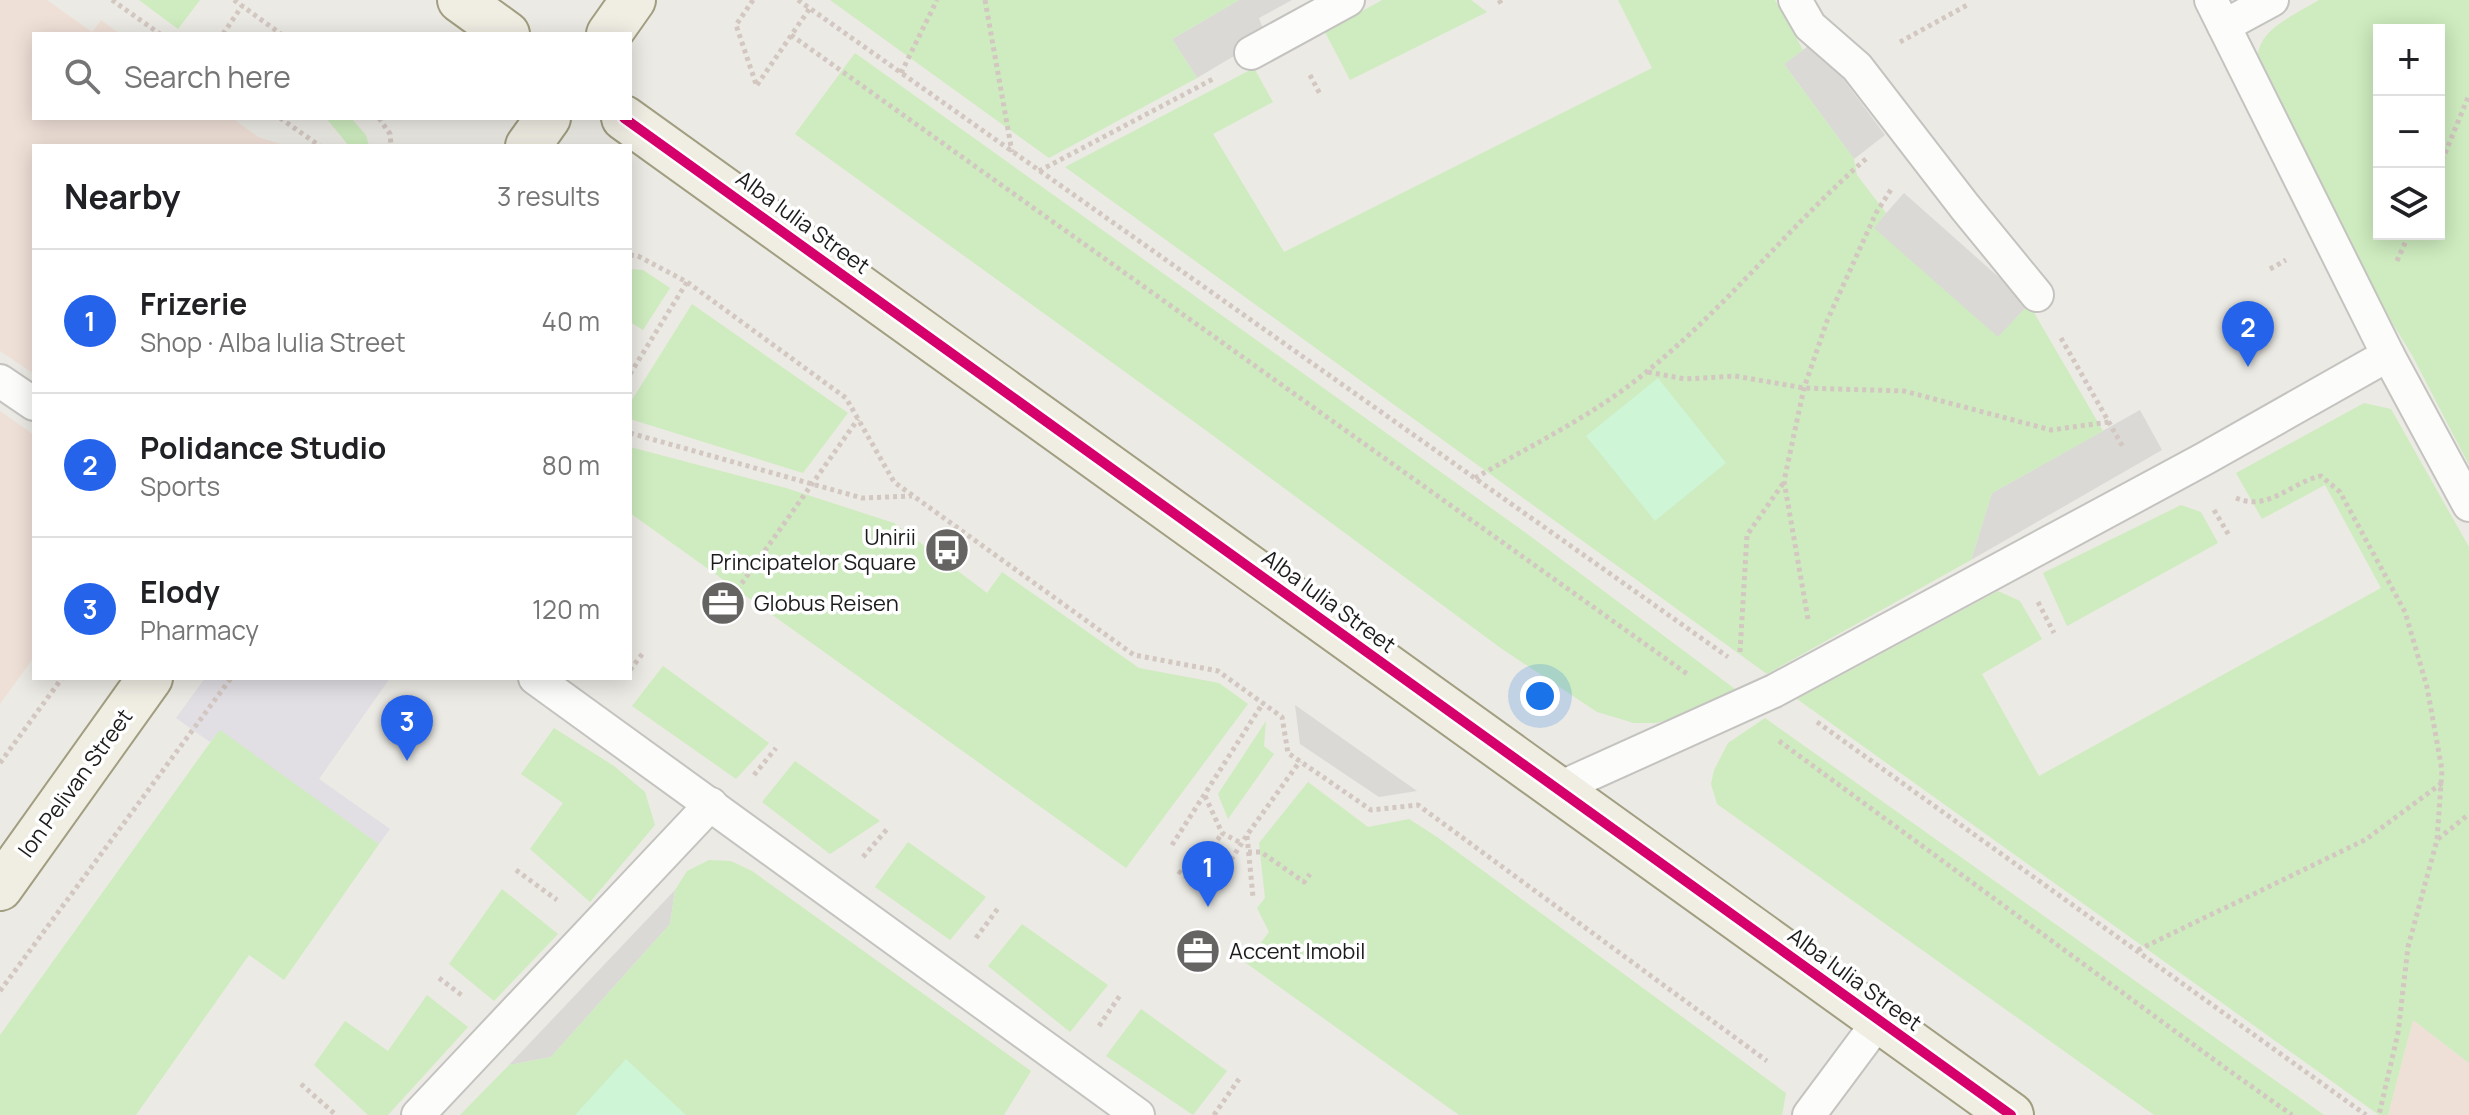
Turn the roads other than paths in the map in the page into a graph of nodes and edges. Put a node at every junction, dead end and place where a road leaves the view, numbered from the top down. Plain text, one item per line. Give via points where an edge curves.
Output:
1 (460, 0) edge
2 (633, 0) edge
3 (1348, 0) edge
4 (1795, 0) edge
5 (2272, 0) edge
6 (2217, 13) edge
7 (504, 32) edge
8 (610, 32) edge
9 (1251, 53) road end
10 (547, 120) edge
11 (627, 120) edge
12 (529, 144) edge
13 (2037, 295) road end
14 (2388, 355) junction
15 (0, 381) edge
16 (32, 403) edge
17 (2469, 505) edge
18 (149, 680) edge
19 (538, 680) edge
20 (1557, 789) junction
21 (711, 804) junction
22 (0, 888) edge
23 (1879, 1021) junction
24 (418, 1115) edge
25 (1138, 1115) edge
26 (1809, 1115) edge
27 (2011, 1115) edge

1 - 7 main road
2 - 8 main road
3 - 9 lane
4 - 13 lane via 1810,26 1852,62
5 - 6 lane
6 - 14 lane
10 - 12 main road
11 - 20 main road, Alba Iulia Street
14 - 17 lane
14 - 20 lane via 1774,691
15 - 16 lane
18 - 22 main road, Ion Pelivan Street
19 - 21 lane
20 - 23 main road, Alba Iulia Street
21 - 24 lane
21 - 25 lane
23 - 26 lane
23 - 27 main road, Alba Iulia Street

